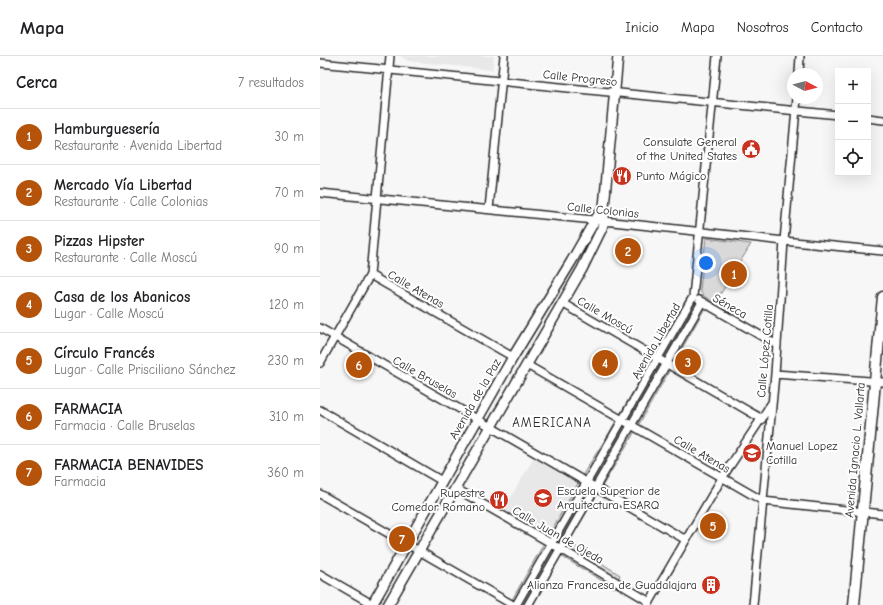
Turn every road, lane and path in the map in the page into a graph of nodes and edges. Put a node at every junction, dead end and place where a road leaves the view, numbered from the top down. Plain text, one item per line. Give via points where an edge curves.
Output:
1 (390, 56) edge
2 (504, 56) edge
3 (618, 56) edge
4 (718, 56) edge
5 (800, 56) edge
6 (320, 62) edge
7 (799, 68) edge
8 (388, 70) junction
9 (502, 81) junction
10 (614, 92) junction
11 (713, 102) junction
12 (797, 104) edge
13 (796, 111) junction
14 (835, 115) edge
15 (871, 118) edge
16 (883, 120) edge
17 (320, 193) edge
18 (377, 198) junction
19 (489, 209) junction
20 (600, 221) junction
21 (700, 231) junction
22 (784, 241) junction
23 (883, 251) edge
24 (370, 276) junction
25 (693, 297) junction
26 (883, 297) edge
27 (702, 302) junction
28 (562, 303) junction
29 (320, 328) edge
30 (335, 337) junction
31 (777, 345) junction
32 (513, 357) junction
33 (658, 358) junction
34 (320, 363) edge
35 (667, 364) junction
36 (526, 365) junction
37 (775, 374) junction
38 (879, 382) edge
39 (772, 403) junction
40 (320, 410) edge
41 (762, 419) junction
42 (477, 420) junction
43 (622, 420) junction
44 (632, 426) junction
45 (491, 427) junction
46 (722, 478) junction
47 (442, 480) junction
48 (586, 483) junction
49 (455, 488) junction
50 (596, 488) junction
51 (320, 494) edge
52 (763, 501) junction
53 (863, 512) junction
54 (883, 514) edge
55 (686, 540) junction
56 (406, 543) junction
57 (551, 544) junction
58 (561, 549) junction
59 (419, 551) junction
60 (320, 574) edge
61 (649, 603) edge
62 (372, 605) edge
63 (388, 605) edge
64 (515, 605) edge
65 (528, 605) edge
66 (753, 605) edge
67 (854, 605) edge

1 - 8 street
2 - 9 street
3 - 10 street, Avenida de la Paz
4 - 11 street, Avenida Libertad
5 - 7 street
6 - 8 street, Calle Progreso
8 - 9 street, Calle Progreso
8 - 18 street
9 - 10 street, Calle Progreso
9 - 19 street
10 - 11 street, Calle Progreso
10 - 20 street, Avenida de la Paz via 604,207
11 - 13 street, Calle Progreso
11 - 21 street, Avenida Libertad
12 - 13 street, Calle López Cotilla
13 - 14 street, Calle Progreso
13 - 22 street, Calle López Cotilla
15 - 16 street
17 - 18 street, Calle Colonias
18 - 19 street, Calle Colonias
18 - 24 street
19 - 20 street, Calle Colonias
20 - 21 street, Calle Colonias
20 - 28 street, Avenida de la Paz via 602,228
20 - 32 street, Avenida de la Paz via 571,262
21 - 22 street, Calle Colonias
21 - 25 street, Avenida Libertad
22 - 23 street, Calle Colonias
22 - 31 street, Calle López Cotilla
24 - 30 street
24 - 32 street, Calle Atenas
25 - 27 street, Séneca
25 - 33 street, Avenida Libertad
26 - 38 main road, Avenida Ignacio L. Vallarta
27 - 31 street, Séneca
27 - 35 street, Avenida Libertad
28 - 33 street, Calle Moscú
28 - 36 street, Avenida de la Paz
29 - 30 street, Calle Bruselas
30 - 34 street
30 - 42 street, Calle Bruselas
31 - 37 street, Calle López Cotilla
32 - 42 street, Avenida de la Paz
33 - 35 street, Calle Moscú
33 - 43 street, Avenida Libertad
35 - 41 street, Calle Moscú
35 - 44 street, Avenida Libertad
36 - 43 street, Calle Atenas
36 - 45 street, Avenida de la Paz
37 - 38 street
37 - 39 street, Calle López Cotilla
38 - 53 main road, Avenida Ignacio L. Vallarta
39 - 41 street
39 - 52 street, Calle López Cotilla
40 - 47 street
41 - 46 street
42 - 45 street, Calle Bruselas
42 - 47 street, Avenida de la Paz
43 - 44 street, Calle Atenas
43 - 48 street, Avenida Libertad
44 - 46 street, Calle Atenas
44 - 50 street, Avenida Libertad
45 - 48 street, Calle Bruselas
45 - 49 street, Avenida de la Paz
46 - 52 street, Calle Atenas
46 - 55 street
47 - 56 street, Avenida de la Paz
48 - 50 street, Calle Bruselas
48 - 57 street, Avenida Libertad
49 - 57 street, Calle Juan de Ojeda
49 - 59 street, Avenida de la Paz
50 - 55 street, Calle Bruselas
50 - 58 street, Avenida Libertad
51 - 56 street
52 - 53 street, Calle Atenas
52 - 66 street, Calle López Cotilla
53 - 54 street, Calle Atenas
53 - 67 main road, Avenida Ignacio L. Vallarta
55 - 61 street
56 - 59 street
56 - 62 street, Avenida de la Paz
57 - 58 street, Calle Juan de Ojeda
57 - 64 street, Avenida Libertad
58 - 61 street, Calle Juan de Ojeda
58 - 65 street, Avenida Libertad
59 - 63 street, Avenida de la Paz
59 - 64 street
60 - 62 street

